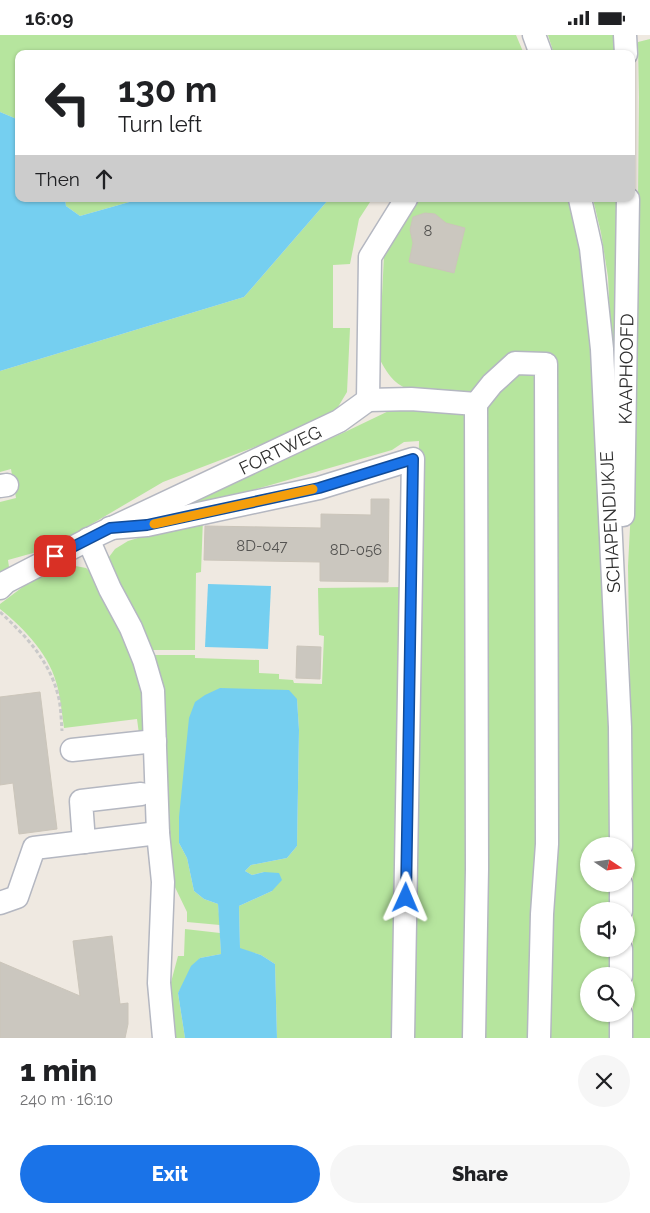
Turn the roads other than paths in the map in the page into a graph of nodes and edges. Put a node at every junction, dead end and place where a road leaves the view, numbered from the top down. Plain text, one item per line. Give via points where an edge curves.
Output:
1 (534, 35) edge
2 (625, 35) edge
3 (539, 50) edge
4 (626, 50) edge
5 (404, 202) edge
6 (581, 202) edge
7 (628, 202) edge
8 (368, 400) junction
9 (476, 404) junction
10 (110, 528) junction
11 (88, 539) junction
12 (0, 588) edge
13 (615, 628) junction
14 (155, 741) junction
15 (72, 750) road end
16 (141, 794) dead end
17 (158, 833) junction
18 (621, 837) edge
19 (84, 842) junction
20 (0, 903) edge
21 (621, 1022) edge
22 (164, 1038) edge
23 (403, 1038) edge
24 (474, 1038) edge
25 (539, 1038) edge
26 (621, 1038) edge

1 - 3 street
2 - 4 street
5 - 8 street via 370,257
6 - 13 street, SCHAPENDIJKJE via 591,248 602,349
7 - 13 street, KAAPHOOFD via 622,611
8 - 9 street via 411,399
8 - 10 street, FORTWEG via 339,421
9 - 24 street via 478,869
9 - 25 street via 515,363 546,364 548,844 542,914
10 - 11 street, FORTWEG
10 - 23 street via 147,525 319,488 413,459
11 - 12 street, FORTWEG
11 - 14 street via 144,660 153,691
13 - 18 street, SCHAPENDIJKJE
14 - 15 street
14 - 17 street
16 - 19 street via 80,801
17 - 19 street
17 - 22 street via 163,882 159,983
19 - 20 street via 34,849 17,897
21 - 26 street

